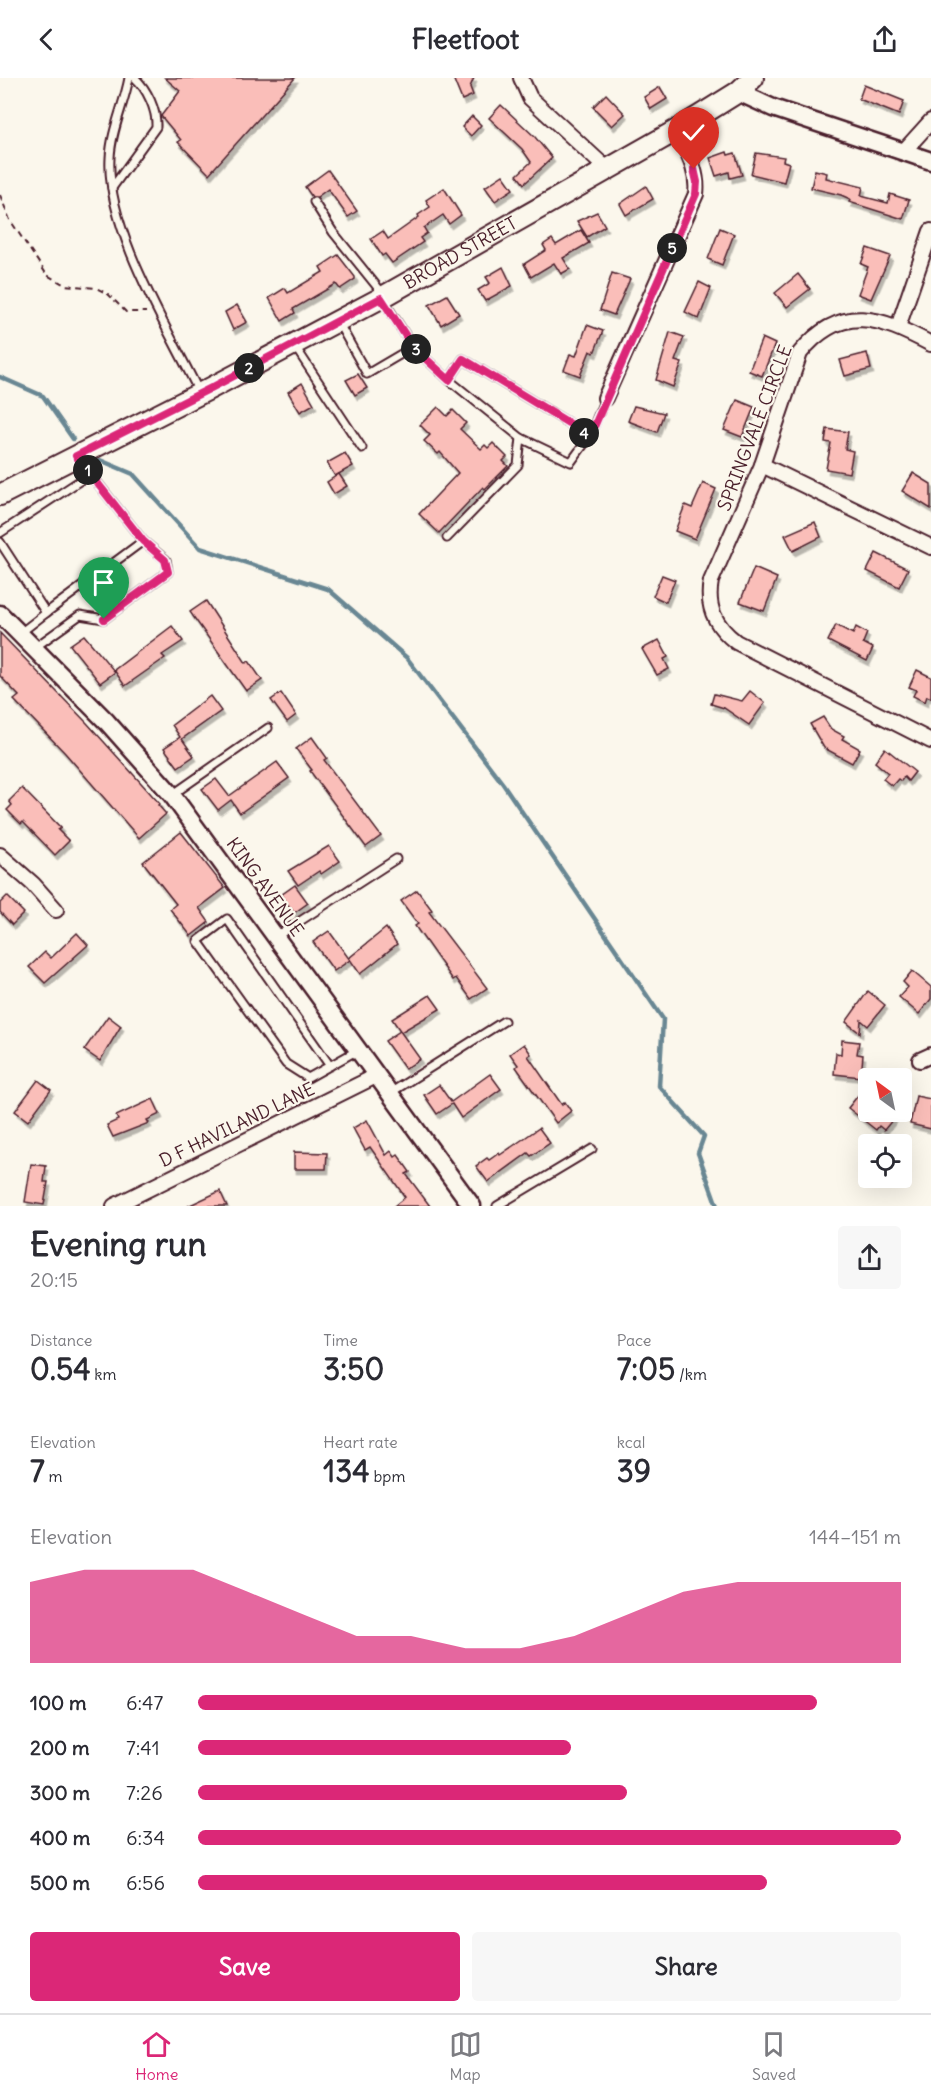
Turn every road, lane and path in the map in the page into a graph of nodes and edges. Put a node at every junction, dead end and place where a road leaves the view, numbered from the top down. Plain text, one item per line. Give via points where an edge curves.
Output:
1 (129, 78) edge
2 (135, 78) edge
3 (521, 78) edge
4 (753, 78) edge
5 (738, 92) junction
6 (931, 121) edge
7 (677, 130) junction
8 (903, 152) junction
9 (931, 161) edge
10 (608, 170) junction
11 (112, 188) junction
12 (0, 195) edge
13 (314, 202) dead end
14 (931, 231) edge
15 (383, 297) junction
16 (158, 309) junction
17 (337, 320) junction
18 (898, 327) junction
19 (293, 344) junction
20 (931, 344) edge
21 (413, 347) junction
22 (449, 380) junction
23 (200, 394) junction
24 (605, 398) joint
25 (590, 436) junction
26 (521, 438) junction
27 (362, 448) dead end
28 (76, 456) junction
29 (762, 465) junction
30 (90, 474) junction
31 (0, 495) edge
32 (0, 533) edge
33 (447, 538) dead end
34 (143, 541) junction
35 (0, 542) edge
36 (931, 547) edge
37 (46, 613) junction
38 (0, 614) edge
39 (19, 634) junction
40 (34, 648) junction
41 (268, 728) dead end
42 (931, 741) edge
43 (172, 795) junction
44 (0, 855) edge
45 (396, 859) dead end
46 (56, 910) dead end
47 (277, 936) junction
48 (504, 1021) dead end
49 (358, 1050) junction
50 (330, 1066) junction
51 (376, 1076) junction
52 (390, 1093) junction
53 (592, 1149) dead end
54 (114, 1206) edge
55 (472, 1206) edge
56 (497, 1206) edge

1 - 11 lane via 113,138
2 - 11 lane via 144,88 156,127
3 - 10 street via 530,98
4 - 5 main road, BROAD STREET
5 - 7 main road, BROAD STREET
5 - 8 street via 760,104
6 - 8 street
7 - 10 main road, BROAD STREET
7 - 24 street via 694,169 696,194
8 - 9 street
10 - 15 main road, BROAD STREET
11 - 16 lane via 132,253
12 - 16 path via 10,220 46,275 65,285 96,288 126,312
13 - 15 lane
14 - 18 street
15 - 17 main road, BROAD STREET
15 - 21 lane
16 - 23 lane
17 - 19 main road, BROAD STREET
17 - 21 lane via 367,374
18 - 20 street, SPRINGVALE CIRCLE
18 - 29 street, SPRINGVALE CIRCLE via 878,321 837,321 811,339 800,353
19 - 23 main road, BROAD STREET
19 - 27 lane
21 - 22 lane
22 - 25 lane via 463,359
22 - 26 lane
23 - 28 main road, BROAD STREET
24 - 25 lane
25 - 26 lane via 571,462
26 - 33 lane via 518,465
28 - 30 lane
28 - 31 main road, BROAD STREET
29 - 36 street
29 - 42 street, SPRINGVALE CIRCLE via 711,581 708,597 716,622 736,642
30 - 32 lane
30 - 34 lane
34 - 37 lane
34 - 40 lane via 165,560 168,572 104,619 80,615
35 - 37 lane
37 - 39 lane
38 - 39 street, KING AVENUE
39 - 40 street, KING AVENUE
40 - 43 street, KING AVENUE
41 - 43 lane
43 - 47 street, KING AVENUE
44 - 46 street
45 - 47 lane
47 - 49 street, KING AVENUE
48 - 52 lane
49 - 50 lane
49 - 51 street, KING AVENUE
50 - 50 lane via 308,1078 286,1064 198,941 228,919
51 - 52 street, KING AVENUE
51 - 54 street, D F HAVILAND LANE
52 - 55 street, KING AVENUE
53 - 56 lane

